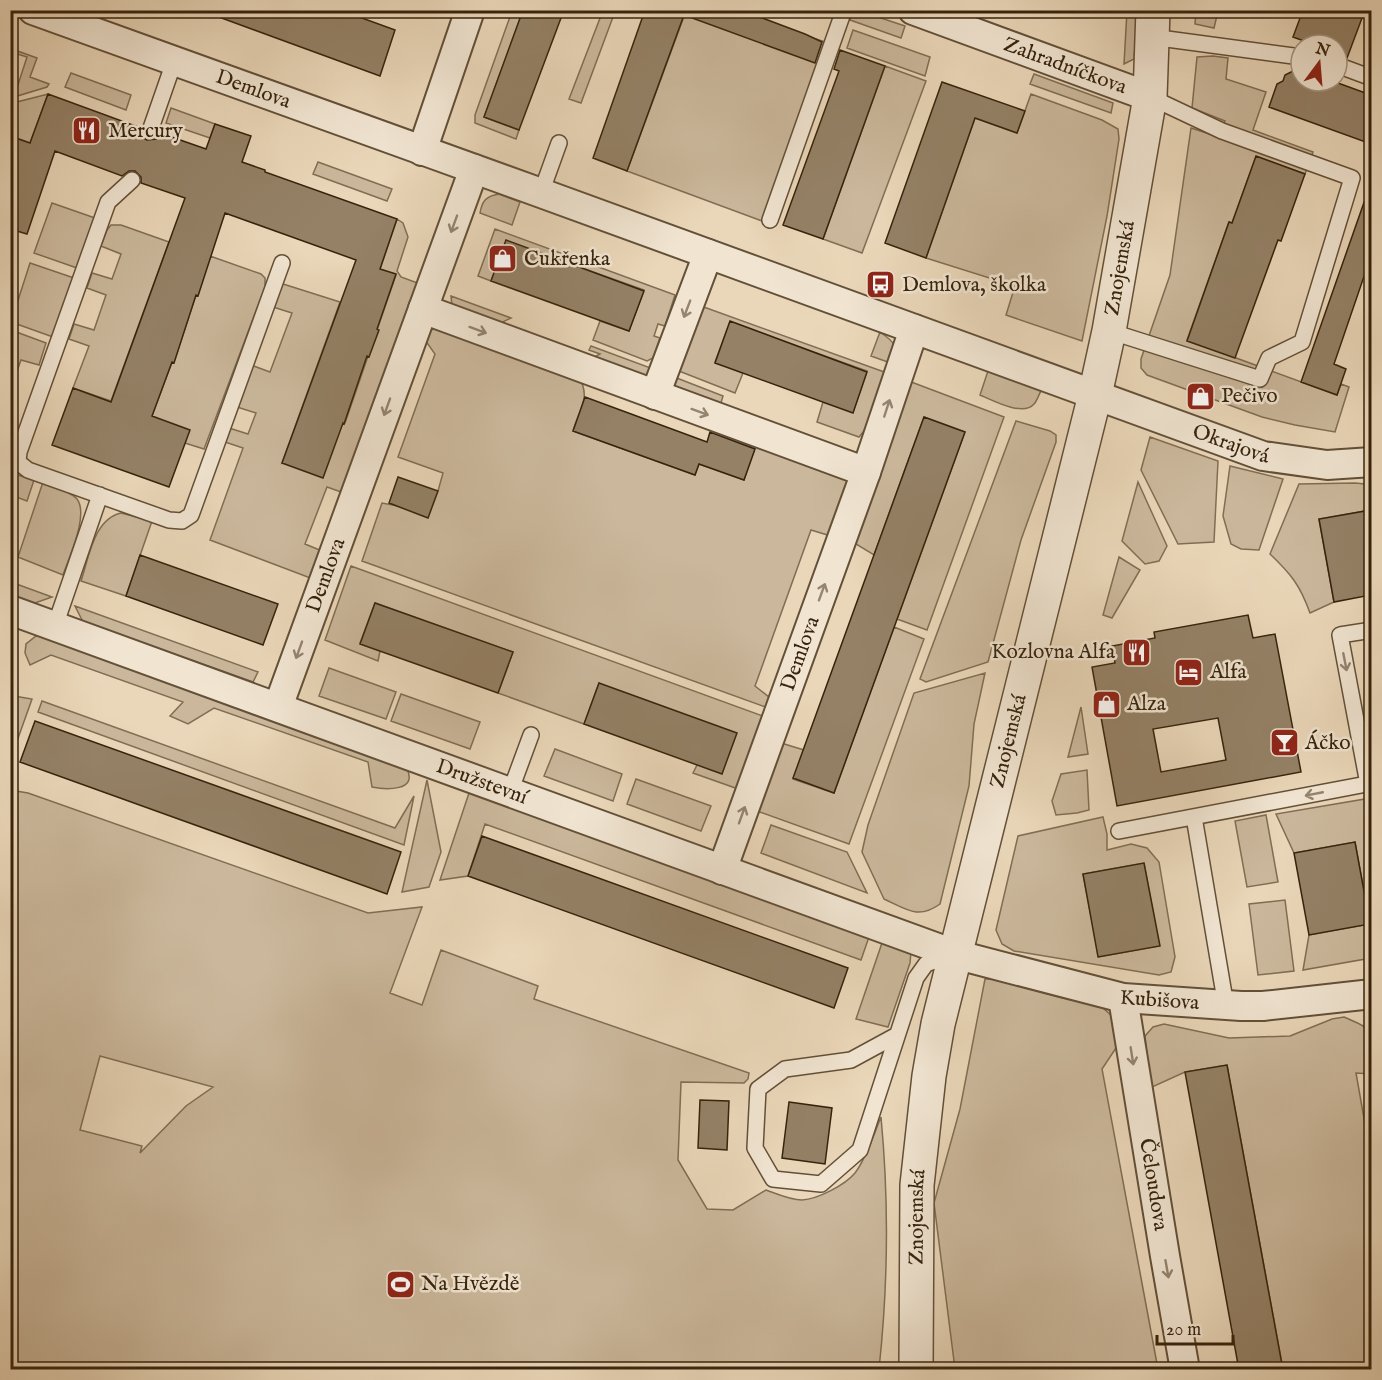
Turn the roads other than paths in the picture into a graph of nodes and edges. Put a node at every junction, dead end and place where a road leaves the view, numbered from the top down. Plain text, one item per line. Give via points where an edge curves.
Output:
1 (33, 10) edge
2 (470, 10) edge
3 (844, 10) edge
4 (913, 10) edge
5 (73, 17) edge
6 (1153, 24) edge
7 (1289, 54) edge
8 (174, 62) junction
9 (1349, 70) edge
10 (1371, 78) edge
11 (1150, 97) junction
12 (150, 131) dead end
13 (559, 143) dead end
14 (422, 150) junction
15 (474, 169) junction
16 (132, 180) dead end
17 (541, 193) junction
18 (770, 220) dead end
19 (708, 254) junction
20 (282, 263) dead end
21 (423, 309) junction
22 (914, 329) junction
23 (1109, 331) junction
24 (655, 395) junction
25 (1095, 395) junction
26 (1371, 462) edge
27 (866, 472) junction
28 (100, 495) junction
29 (10, 610) edge
30 (55, 626) junction
31 (1371, 630) edge
32 (278, 707) junction
33 (531, 735) dead end
34 (1370, 784) edge
35 (510, 792) junction
36 (1194, 817) junction
37 (1119, 831) dead end
38 (722, 870) junction
39 (954, 954) junction
40 (1371, 996) edge
41 (1123, 998) junction
42 (1226, 1006) junction
43 (897, 1035) junction
44 (916, 1370) edge
45 (1185, 1370) edge

1 - 5 street, Demlova
2 - 14 street
3 - 18 lane
4 - 11 street, Zahradníčkova
5 - 8 street, Demlova
6 - 7 lane
6 - 11 street, Znojemská
8 - 12 lane
8 - 14 street, Demlova
9 - 10 lane
11 - 23 street, Znojemská
11 - 23 lane via 1222,131 1352,178 1302,342 1269,358 1260,379
13 - 17 lane
14 - 15 street, Demlova
15 - 17 street, Demlova
15 -> 21 street, Demlova
16 - 28 lane via 108,202 19,452 18,462 28,470
17 - 19 street, Demlova
19 - 22 street, Demlova
19 -> 24 street
20 - 28 lane via 191,515 182,521 169,520
21 -> 24 street
21 -> 32 street, Demlova
22 - 25 street, Demlova
27 -> 22 street, Demlova
23 - 25 street, Znojemská
24 -> 27 street
25 - 26 street, Okrajová via 1263,456 1327,465
25 - 39 street, Znojemská
38 -> 27 street, Demlova
28 - 30 lane
29 - 30 street, Družstevní
30 - 32 street, Družstevní
31 -> 34 lane via 1340,635
32 - 35 street, Družstevní
33 - 35 lane
34 -> 36 lane
35 - 38 street, Družstevní
36 - 37 lane
36 - 42 lane
38 - 39 street, Družstevní
39 - 41 street, Kubišova
39 - 43 lane via 926,964 916,978
39 - 44 street, Znojemská via 938,1024 922,1130 917,1196
40 - 42 street, Kubišova
41 - 42 street, Kubišova
41 -> 45 street, Čeloudova
43 - 43 lane via 860,1150 821,1184 773,1179 755,1148 758,1089 785,1069 851,1060

